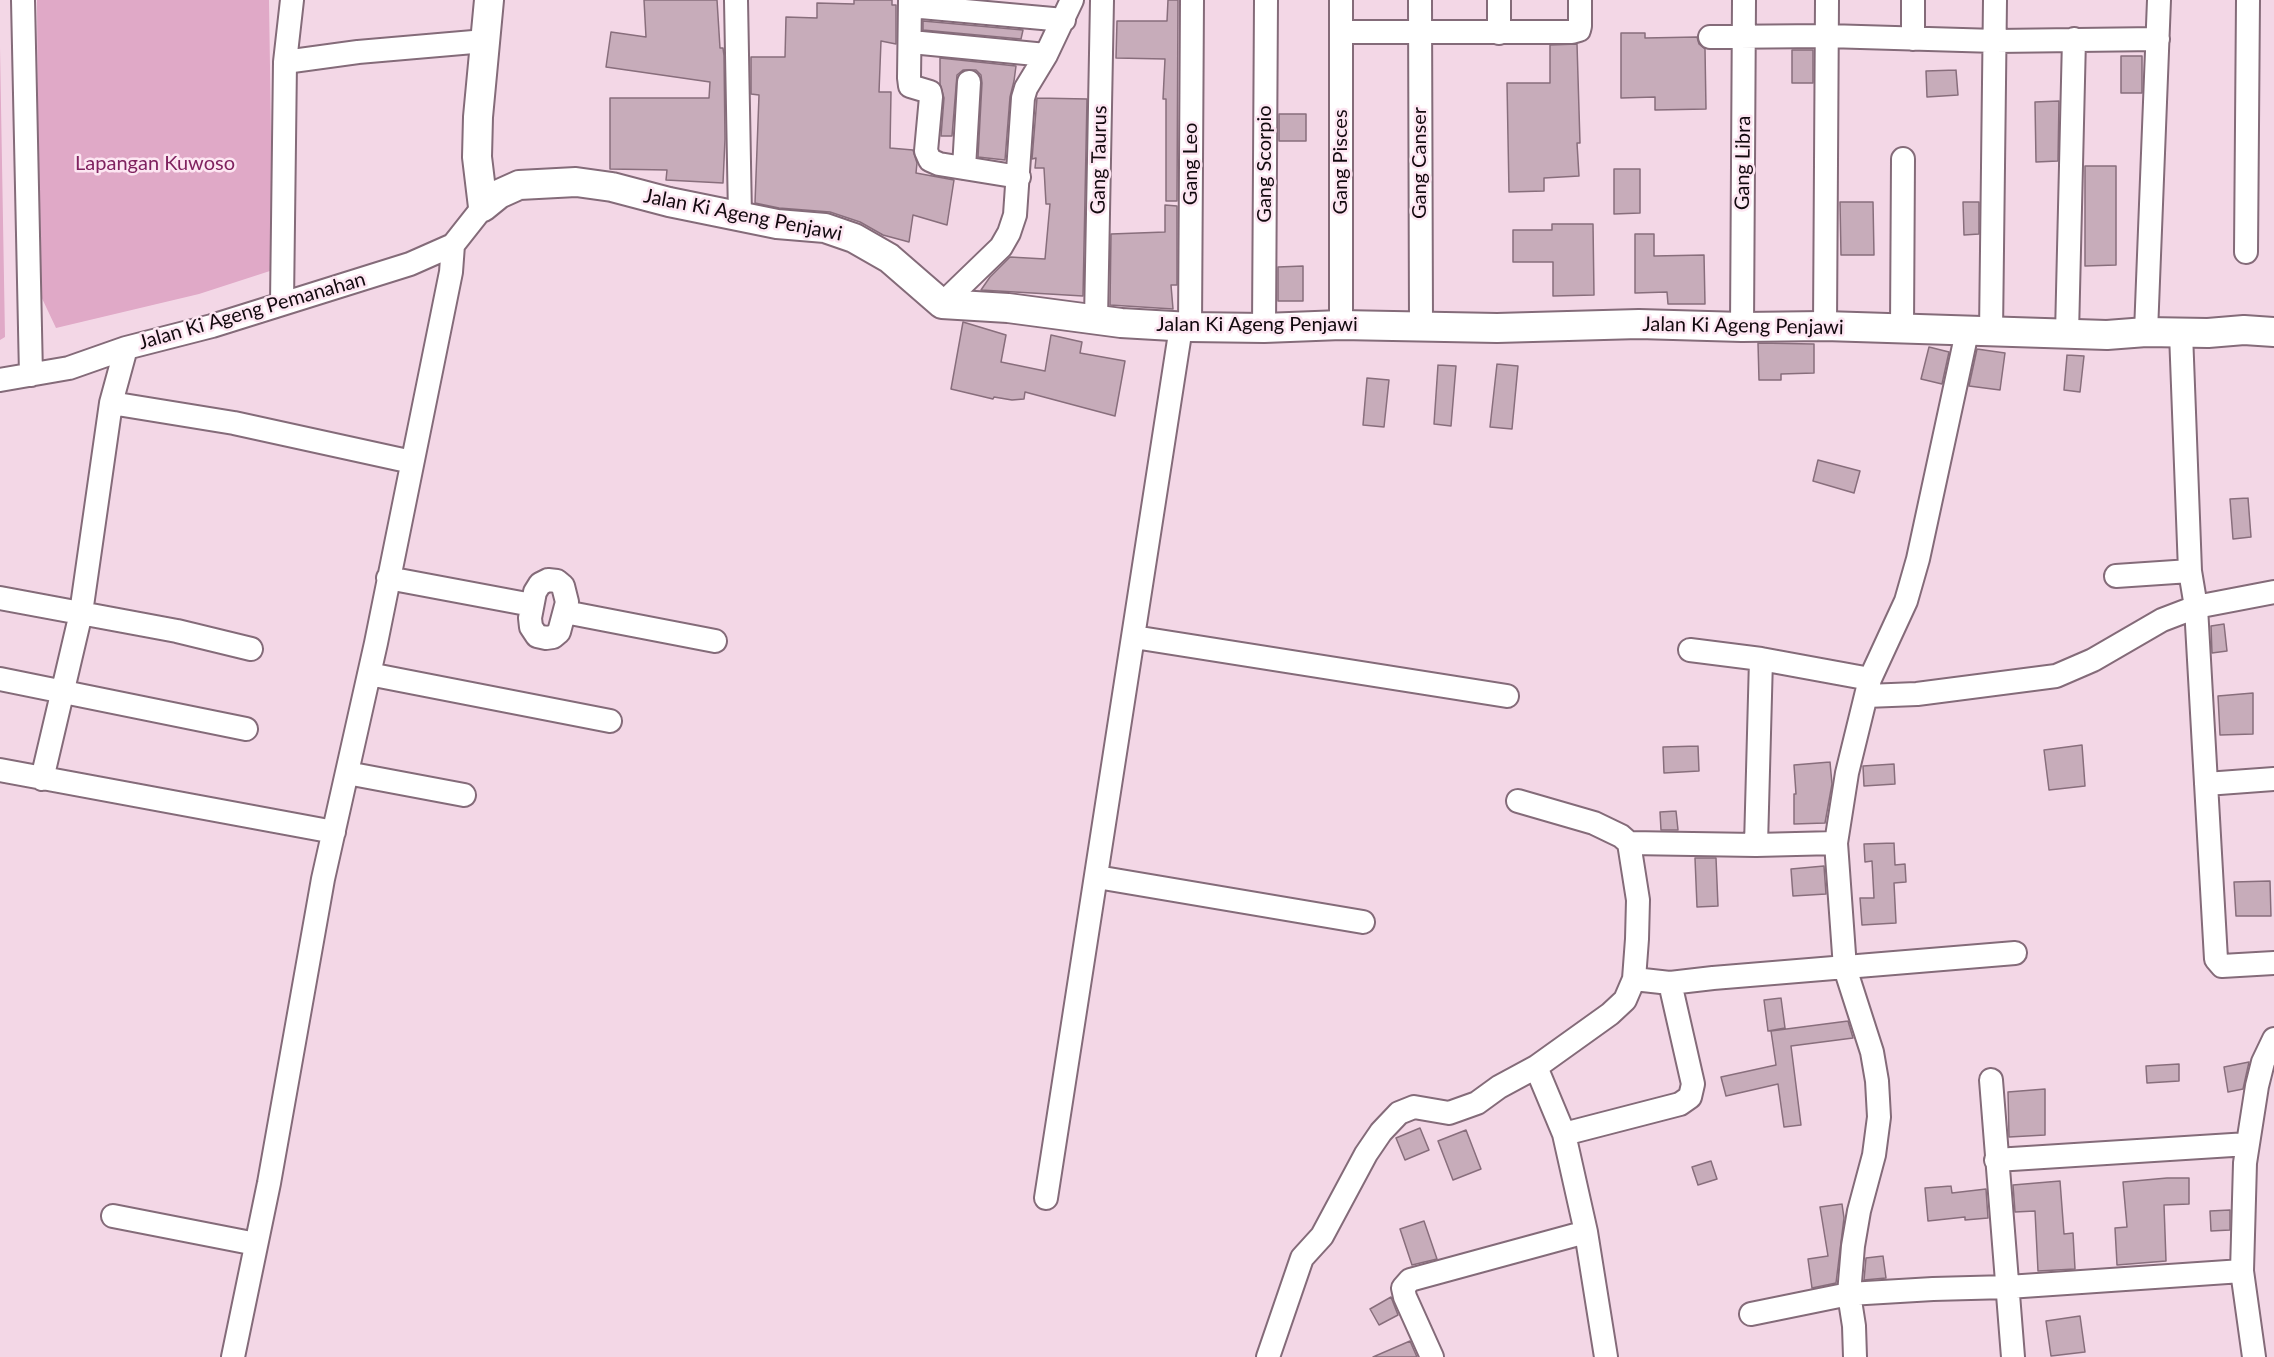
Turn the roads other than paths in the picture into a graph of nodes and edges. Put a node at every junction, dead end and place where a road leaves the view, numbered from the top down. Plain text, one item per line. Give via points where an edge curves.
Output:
1 (24, 0) edge
2 (292, 0) edge
3 (489, 0) edge
4 (736, 0) edge
5 (1102, 0) edge
6 (1192, 0) edge
7 (1266, 0) edge
8 (1341, 0) edge
9 (1420, 0) edge
10 (1499, 0) edge
11 (1580, 0) edge
12 (1744, 0) edge
13 (1827, 0) edge
14 (1913, 0) edge
15 (1995, 0) edge
16 (2159, 0) edge
17 (2248, 0) edge
18 (910, 3) edge
19 (1068, 10) edge
20 (1341, 32) junction
21 (1420, 32) junction
22 (1499, 33) junction
23 (1744, 36) junction
24 (1827, 36) junction
25 (1710, 37) dead end
26 (1913, 39) junction
27 (2074, 39) junction
28 (2158, 39) junction
29 (1996, 40) junction
30 (485, 41) junction
31 (910, 42) junction
32 (1046, 55) junction
33 (285, 62) junction
34 (969, 82) dead end
35 (1903, 159) dead end
36 (964, 168) junction
37 (1018, 177) junction
38 (483, 207) junction
39 (740, 216) junction
40 (453, 245) junction
41 (2246, 252) dead end
42 (282, 303) junction
43 (942, 304) junction
44 (1096, 320) junction
45 (1341, 325) junction
46 (1421, 326) junction
47 (1825, 326) junction
48 (1186, 327) junction
49 (1742, 327) junction
50 (1264, 328) junction
51 (1902, 328) junction
52 (1979, 332) junction
53 (2163, 332) junction
54 (2274, 332) edge
55 (2067, 334) junction
56 (126, 348) junction
57 (31, 375) junction
58 (0, 380) edge
59 (111, 403) junction
60 (412, 462) junction
61 (2190, 571) junction
62 (2116, 576) dead end
63 (388, 578) junction
64 (2274, 592) edge
65 (0, 598) edge
66 (532, 605) junction
67 (2196, 607) junction
68 (565, 612) junction
69 (81, 613) junction
70 (1134, 637) junction
71 (715, 641) dead end
72 (251, 649) dead end
73 (1690, 650) dead end
74 (1761, 659) junction
75 (369, 674) junction
76 (0, 679) edge
77 (1868, 687) junction
78 (64, 693) junction
79 (1507, 696) dead end
80 (610, 721) dead end
81 (246, 729) dead end
82 (0, 770) edge
83 (347, 773) junction
84 (42, 779) junction
85 (2274, 779) edge
86 (2206, 784) junction
87 (464, 795) dead end
88 (1518, 801) dead end
89 (334, 832) junction
90 (1629, 843) junction
91 (1836, 843) junction
92 (1756, 845) junction
93 (1097, 877) junction
94 (1362, 922) dead end
95 (2015, 953) dead end
96 (2274, 963) edge
97 (1845, 968) junction
98 (1634, 979) junction
99 (1670, 983) junction
100 (2274, 1039) edge
101 (1536, 1067) junction
102 (1991, 1080) dead end
103 (1564, 1134) junction
104 (2248, 1144) junction
105 (1996, 1160) junction
106 (1046, 1198) dead end
107 (113, 1216) dead end
108 (1586, 1232) junction
109 (256, 1244) junction
110 (2242, 1270) junction
111 (2008, 1287) junction
112 (1849, 1294) junction
113 (1751, 1314) dead end
114 (233, 1357) edge
115 (1268, 1357) edge
116 (1432, 1357) edge
117 (1606, 1357) edge
118 (1854, 1357) edge
119 (2013, 1357) edge
120 (2254, 1357) edge

1 - 57 street
2 - 33 street
3 - 30 main road
4 - 39 street
5 - 44 street, Gang Taurus
6 - 48 street, Gang Leo
7 - 50 street, Gang Scorpio
8 - 20 street, Gang Pisces
9 - 21 street, Gang Canser
10 - 22 street
11 - 22 street via 1580,26 1576,32
12 - 23 street, Gang Libra
13 - 24 street
14 - 26 street
15 - 29 street
16 - 28 street
17 - 41 street
18 - 19 street
18 - 31 street
19 - 32 street
20 - 21 street
20 - 45 street, Gang Pisces
21 - 22 street
21 - 46 street, Gang Canser
23 - 24 street
23 - 25 street
23 - 49 street, Gang Libra
24 - 26 street
24 - 47 street
26 - 29 street
27 - 28 street
27 - 29 street
27 - 55 street
28 - 53 street
29 - 52 street
30 - 33 street
30 - 38 main road via 477,157
31 - 32 street
31 - 36 street via 910,86 925,89 931,97 926,152 930,160 939,164
32 - 37 street via 1023,99
33 - 42 street
34 - 36 street
35 - 51 street
36 - 37 street
37 - 43 street via 1015,215 1001,247
38 - 39 main road, Jalan Ki Ageng Penjawi via 519,185 576,182
38 - 40 street, Jalan Ki Ageng Pemanahan
39 - 43 main road, Jalan Ki Ageng Penjawi via 825,228 854,238 889,258
40 - 42 street, Jalan Ki Ageng Pemanahan via 410,264
40 - 60 street via 451,272
42 - 56 street, Jalan Ki Ageng Pemanahan
43 - 44 main road, Jalan Ki Ageng Penjawi
44 - 48 main road, Jalan Ki Ageng Penjawi
45 - 46 main road, Jalan Ki Ageng Penjawi
45 - 50 main road, Jalan Ki Ageng Penjawi
46 - 49 main road, Jalan Ki Ageng Penjawi
47 - 49 main road, Jalan Ki Ageng Penjawi
47 - 51 main road, Jalan Ki Ageng Penjawi
48 - 50 main road, Jalan Ki Ageng Penjawi
48 - 70 street, Gang Leo
51 - 52 main road, Jalan Ki Ageng Penjawi
52 - 55 main road, Jalan Ki Ageng Penjawi
52 - 77 street via 1906,601
53 - 54 main road, Jalan Ki Ageng Penjawi
53 - 55 main road, Jalan Ki Ageng Penjawi
53 - 61 street
56 - 57 street, Jalan Ki Ageng Pemanahan via 69,368
56 - 59 street
57 - 58 street, Jalan Ki Ageng Pemanahan
59 - 60 street via 234,423
59 - 69 street
60 - 63 street
61 - 62 street
61 - 67 street
63 - 66 street
63 - 75 street
64 - 67 street
65 - 69 street
66 - 68 street via 540,584 557,581 566,594
66 - 68 street via 531,627 537,636 546,638 559,632
67 - 77 street via 2162,620 2093,660 2056,676 1917,694
67 - 86 street
68 - 71 street
69 - 72 street
69 - 78 street
70 - 79 street
70 - 93 street, Gang Leo
73 - 74 street
74 - 77 street
74 - 92 street
75 - 80 street
75 - 83 street
76 - 78 street
77 - 91 street via 1847,773
78 - 81 street
78 - 84 street
82 - 84 street
83 - 87 street
83 - 89 street
84 - 89 street
85 - 86 street
86 - 96 street via 2216,959 2222,966
88 - 90 street via 1594,823
89 - 109 street
90 - 92 street
90 - 98 street via 1638,900
91 - 92 street
91 - 97 street
93 - 94 street
93 - 106 street, Gang Leo
95 - 97 street
97 - 99 street
97 - 112 street via 1872,1052 1879,1117 1874,1155 1858,1211
98 - 99 street
98 - 101 street via 1625,1000 1610,1014
99 - 103 street via 1693,1084 1690,1097 1680,1104
100 - 104 street via 2263,1062
101 - 103 street
101 - 115 street via 1458,1111 1414,1107 1399,1113 1381,1132 1322,1236 1302,1258
102 - 105 street
103 - 108 street
104 - 105 street
104 - 110 street
105 - 111 street
107 - 109 street
108 - 116 street via 1410,1280 1403,1288 1405,1297
108 - 117 street
109 - 114 street
110 - 111 street
110 - 120 street
111 - 112 street
111 - 119 street
112 - 113 street
112 - 118 street

